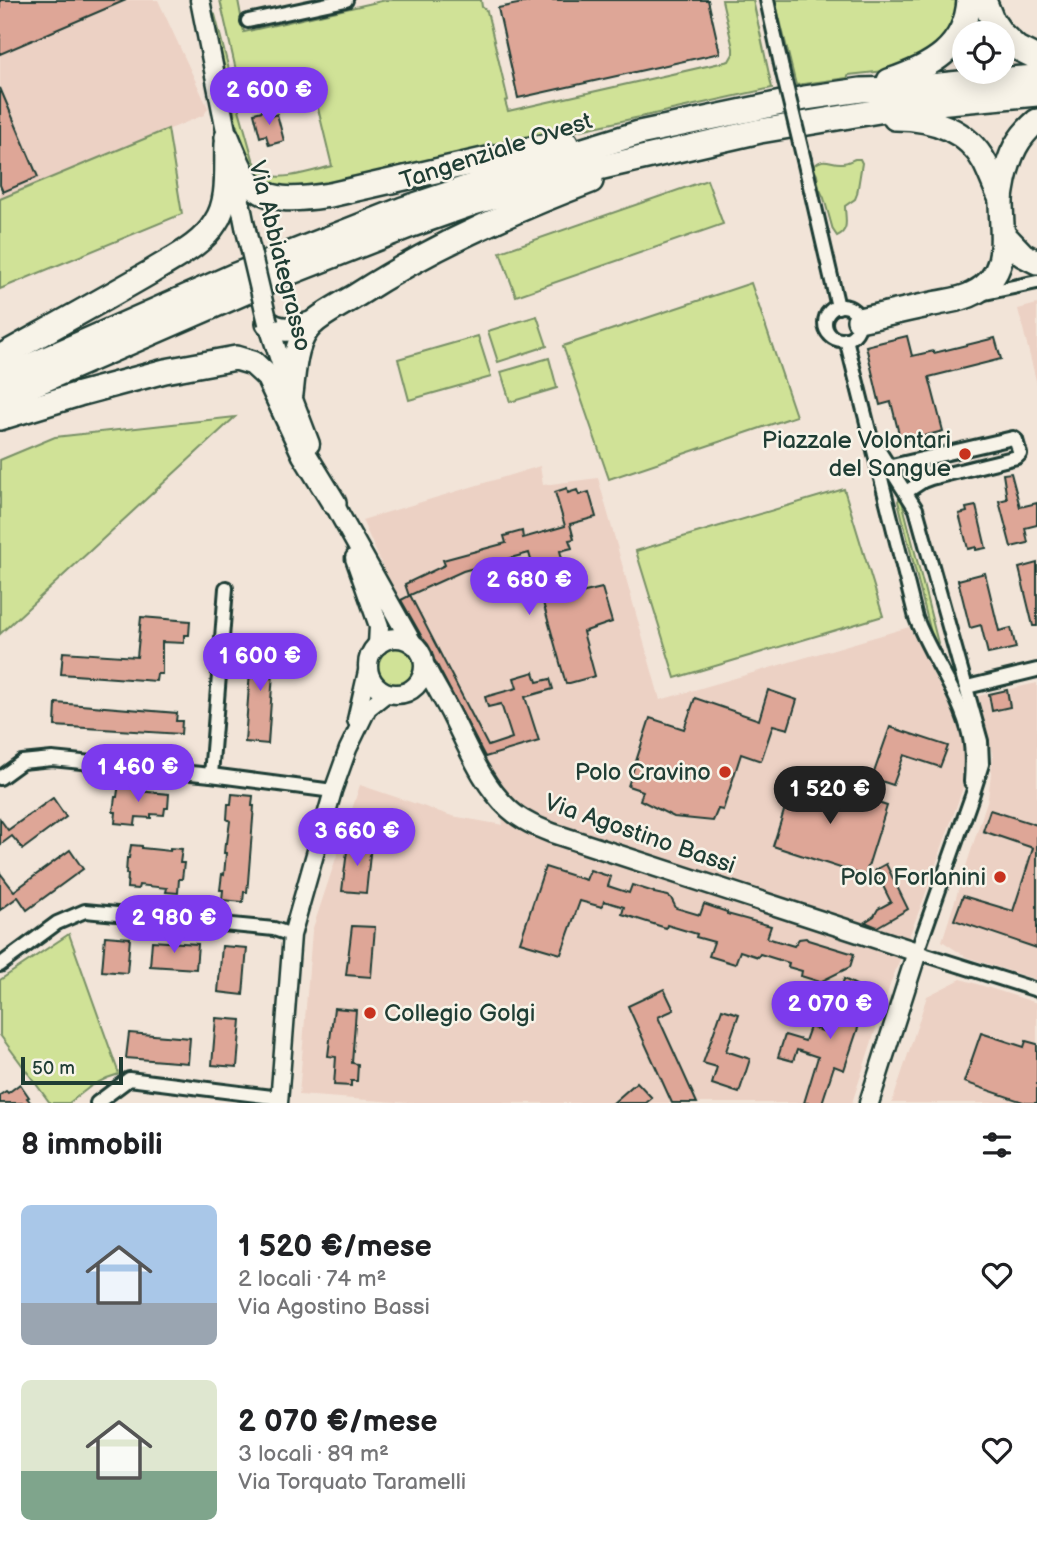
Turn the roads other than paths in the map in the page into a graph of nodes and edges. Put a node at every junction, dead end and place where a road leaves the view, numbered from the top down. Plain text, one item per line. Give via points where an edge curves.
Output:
1 (200, 0) edge
2 (346, 0) edge
3 (767, 0) edge
4 (969, 0) edge
5 (984, 0) edge
6 (248, 20) dead end
7 (993, 21) edge
8 (1015, 46) edge
9 (1037, 58) edge
10 (1037, 77) edge
11 (860, 90) junction
12 (1037, 94) edge
13 (847, 117) junction
14 (1037, 121) edge
15 (639, 132) junction
16 (227, 137) junction
17 (673, 150) junction
18 (1001, 199) junction
19 (1004, 235) junction
20 (1037, 262) edge
21 (1037, 282) edge
22 (966, 297) junction
23 (838, 307) junction
24 (859, 320) junction
25 (268, 323) junction
26 (311, 324) junction
27 (846, 339) junction
28 (0, 357) edge
29 (0, 379) edge
30 (291, 394) junction
31 (0, 398) edge
32 (0, 418) edge
33 (884, 468) junction
34 (906, 492) junction
35 (337, 509) junction
36 (226, 588) dead end
37 (412, 643) junction
38 (378, 645) junction
39 (957, 653) junction
40 (937, 664) junction
41 (425, 666) junction
42 (368, 667) junction
43 (1037, 670) edge
44 (967, 687) junction
45 (415, 688) junction
46 (387, 693) junction
47 (447, 705) junction
48 (348, 749) junction
49 (211, 775) junction
50 (0, 778) edge
51 (333, 791) junction
52 (968, 807) junction
53 (292, 935) junction
54 (917, 952) junction
55 (0, 965) edge
56 (1037, 990) edge
57 (279, 1100) edge
58 (97, 1103) edge
59 (869, 1103) edge

1 - 16 main road, Via Abbiategrasso
2 - 6 street
3 - 23 street, bridge
4 - 11 highway via 960,33 938,58 909,74
5 - 7 highway
8 - 9 highway
10 - 11 highway, Tangenziale Ovest
11 - 15 highway, Tangenziale Ovest
12 - 13 highway, Tangenziale Ovest via 915,105
13 - 17 highway, Tangenziale Ovest
13 - 18 highway via 916,118 951,129 980,155
14 - 18 highway via 1013,148
15 - 16 highway via 536,148 304,199 275,198 257,189 244,175
15 - 29 highway, Tangenziale Ovest via 392,214 233,276
16 - 25 main road, Via Abbiategrasso, bridge
16 - 28 highway via 223,203 217,222 205,236
17 - 26 highway via 448,243
17 - 31 highway, Tangenziale Ovest via 559,177 409,226
18 - 19 highway
19 - 20 highway
19 - 22 highway via 993,275
21 - 22 street
22 - 24 highway
23 - 24 street via 854,310
23 - 27 street via 830,312 826,327 836,338
24 - 27 street via 858,330
25 - 26 highway via 285,330
25 - 30 main road, Via Abbiategrasso
26 - 30 highway via 297,351
27 - 33 street
30 - 35 main road, Via Abbiategrasso
32 - 35 highway via 165,371 236,358 253,363 268,377 304,454
33 - 34 street
33 - 34 street via 1016,440 1017,457 931,478
33 - 40 street via 916,618
34 - 39 street via 916,509
35 - 37 main road, Via Abbiategrasso
35 - 38 main road, Via Abbiategrasso via 379,626
36 - 49 street
37 - 38 main road via 395,638
37 - 41 main road
38 - 42 main road
39 - 40 street via 950,663
39 - 44 street
40 - 52 street via 958,703 970,739
41 - 45 main road
41 - 47 main road, Via Agostino Bassi
42 - 46 main road via 377,687
42 - 48 street
43 - 44 street
44 - 52 street via 982,755
45 - 46 main road via 397,695
45 - 47 main road via 431,691
46 - 48 street via 368,708
47 - 54 main road, Via Agostino Bassi via 493,792 531,824
48 - 51 street
49 - 50 street via 52,759 22,762
49 - 51 street
51 - 53 street
52 - 54 street
53 - 55 street via 274,929 86,911 57,923
53 - 57 street
54 - 56 street
54 - 59 main road
57 - 58 street via 129,1080

